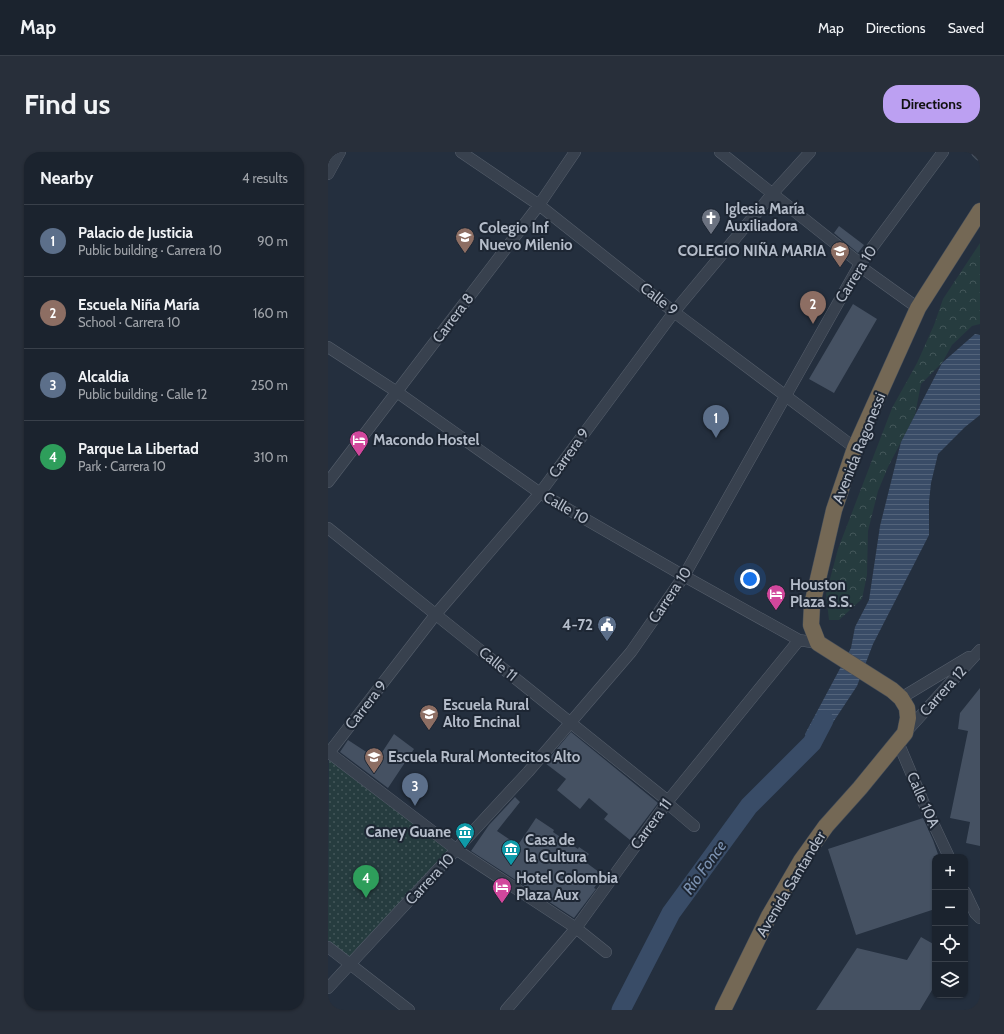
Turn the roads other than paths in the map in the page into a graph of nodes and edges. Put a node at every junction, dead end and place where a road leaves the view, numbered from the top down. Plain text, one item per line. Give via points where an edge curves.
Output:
1 (340, 152) edge
2 (461, 152) edge
3 (575, 152) edge
4 (720, 152) edge
5 (810, 152) edge
6 (943, 152) edge
7 (977, 152) edge
8 (980, 155) edge
9 (328, 174) edge
10 (773, 193) junction
11 (539, 205) junction
12 (980, 211) edge
13 (860, 264) junction
14 (918, 308) junction
15 (674, 312) junction
16 (328, 347) edge
17 (397, 392) junction
18 (785, 396) junction
19 (855, 448) junction
20 (328, 482) edge
21 (540, 493) junction
22 (328, 528) edge
23 (684, 576) junction
24 (436, 614) junction
25 (798, 640) junction
26 (824, 647) junction
27 (980, 650) edge
28 (896, 694) junction
29 (570, 722) junction
30 (902, 737) junction
31 (328, 753) edge
32 (667, 802) junction
33 (694, 826) dead end
34 (457, 850) junction
35 (947, 854) edge
36 (968, 897) edge
37 (978, 913) edge
38 (576, 928) junction
39 (328, 947) edge
40 (606, 952) dead end
41 (350, 964) junction
42 (328, 988) edge
43 (408, 1010) edge
44 (506, 1010) edge
45 (723, 1010) edge

1 - 9 street
2 - 11 street, Calle 9
3 - 11 street, Carrera 8
4 - 10 street
5 - 10 street, Carrera 9
6 - 13 street, Carrera 10
7 - 8 street
10 - 13 street
10 - 15 street, Carrera 9
11 - 15 street, Calle 9
11 - 17 street, Carrera 8
12 - 14 highway, Avenida Ragonessi
13 - 14 street
13 - 18 street, Carrera 10
14 - 19 highway, Avenida Ragonessi
15 - 18 street, Calle 9
15 - 21 street, Carrera 9
16 - 17 street, Calle 10
17 - 20 street, Carrera 8
17 - 21 street, Calle 10
18 - 19 street, Calle 9
18 - 23 street, Carrera 10
19 - 26 highway, Avenida Ragonessi via 834,510 812,605 811,625
21 - 23 street, Calle 10
21 - 24 street, Carrera 9
22 - 24 street, Calle 11
23 - 25 street, Calle 10
23 - 29 street, Carrera 10 via 631,652
24 - 29 street, Calle 11
24 - 31 street, Carrera 9
25 - 26 street, Calle 10
25 - 32 street, Carrera 11
26 - 28 highway
27 - 28 street
27 - 30 street, Carrera 12
28 - 30 highway via 906,708 908,718
29 - 32 street, Calle 11
29 - 34 street, Carrera 10
30 - 35 street, Calle 10A via 925,806
30 - 45 highway, Avenida Santander via 826,826 801,861 769,916
31 - 34 street
32 - 33 street, Calle 11
32 - 38 street, Carrera 11
34 - 38 street
34 - 41 street, Carrera 10
36 - 37 street
38 - 40 street
38 - 44 street, Carrera 11
39 - 41 street
41 - 42 street, Carrera 10
41 - 43 street

